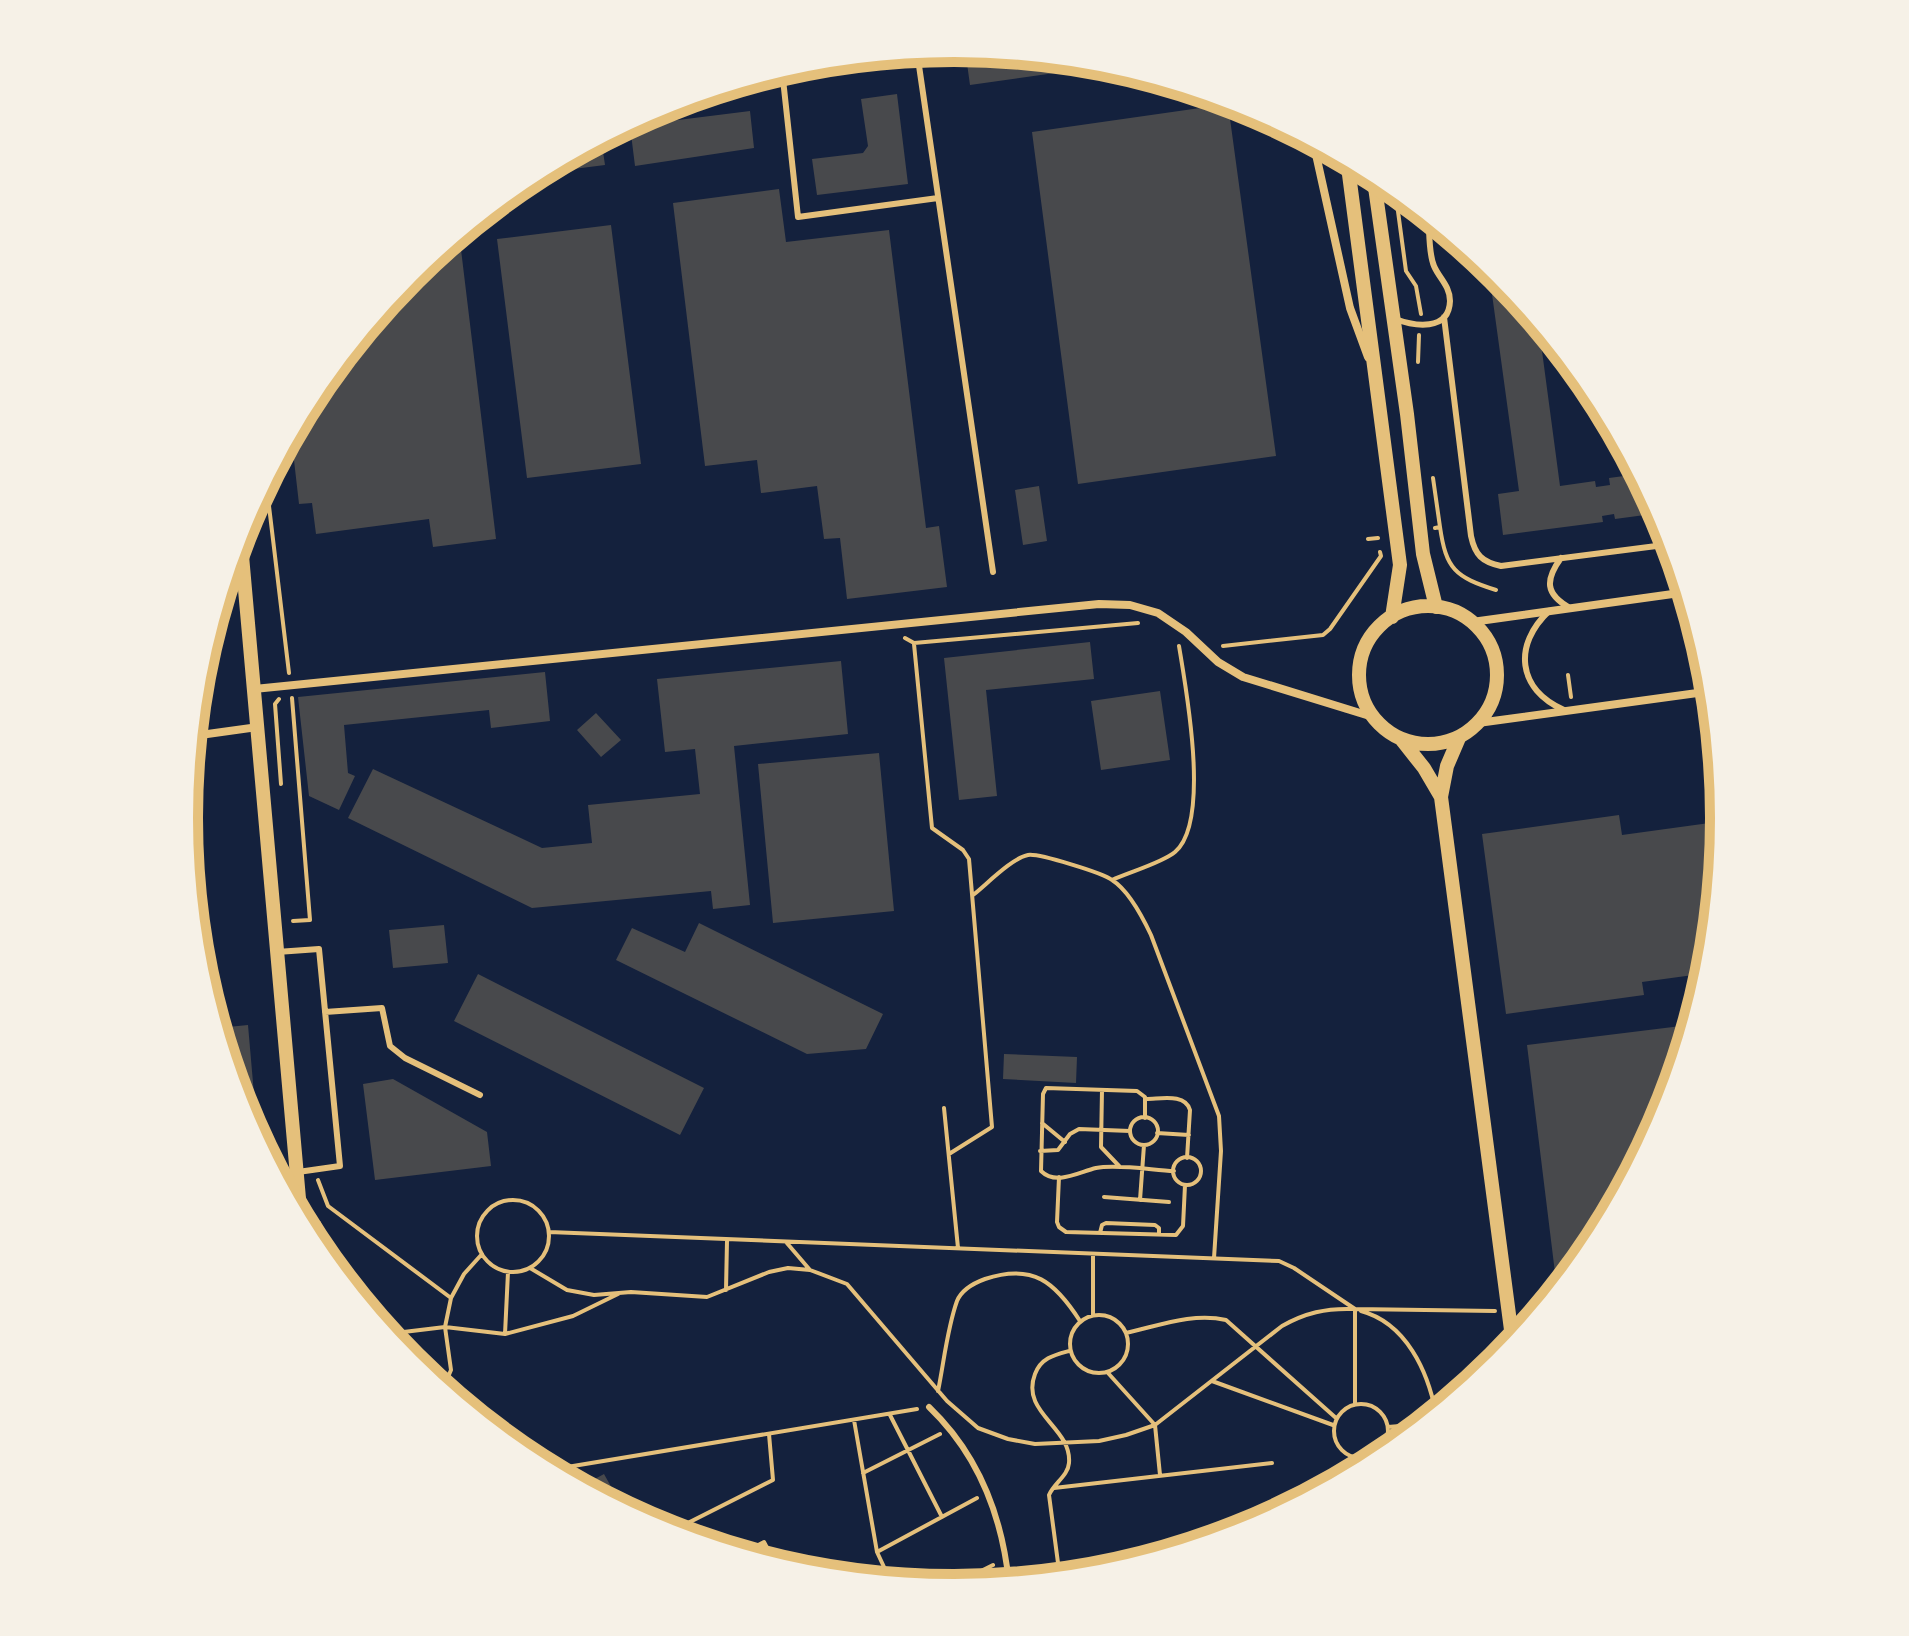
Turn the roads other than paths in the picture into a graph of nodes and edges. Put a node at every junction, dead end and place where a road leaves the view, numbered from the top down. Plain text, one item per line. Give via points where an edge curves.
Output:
1 (919, 63) edge
2 (783, 82) edge
3 (1316, 154) edge
4 (1349, 173) edge
5 (1375, 189) edge
6 (938, 198) junction
7 (1430, 231) edge
8 (1444, 317) junction
9 (1394, 318) junction
10 (1375, 377) junction
11 (1659, 546) edge
12 (1561, 558) junction
13 (243, 565) edge
14 (993, 572) dead end
15 (1676, 594) edge
16 (1436, 607) junction
17 (1570, 608) junction
18 (1549, 611) junction
19 (1392, 617) junction
20 (1472, 622) junction
21 (254, 689) junction
22 (1700, 693) edge
23 (1569, 711) junction
24 (1373, 717) junction
25 (1478, 723) junction
26 (258, 727) junction
27 (203, 735) edge
28 (1459, 738) junction
29 (1401, 739) junction
30 (1441, 797) junction
31 (277, 952) junction
32 (325, 1012) junction
33 (480, 1095) dead end
34 (297, 1173) junction
35 (299, 1194) edge
36 (1511, 1329) edge
37 (929, 1407) road end
38 (1008, 1572) edge

1 - 6 lane
2 - 6 lane via 798,217
3 - 10 street via 1350,308
4 - 10 street
5 - 9 street
6 - 14 lane
7 - 8 lane via 1434,265 1450,301
8 - 9 lane via 1414,326
8 - 12 lane via 1474,550 1485,563 1501,566
9 - 16 street via 1423,554
10 - 19 street via 1400,565
11 - 12 lane
12 - 17 lane via 1550,573 1550,588 1557,601
13 - 21 street
15 - 17 street
16 - 19 street via 1413,608
16 - 20 street
17 - 18 street
18 - 20 street
18 - 23 lane via 1534,625 1525,663 1533,688 1549,703
19 - 24 street via 1371,637 1360,663 1361,691
20 - 25 street via 1490,644 1498,671 1494,699
21 - 24 street via 1099,604 1158,613 1243,677
21 - 26 street
22 - 23 street
23 - 25 street
24 - 29 street
25 - 28 street
26 - 27 street
26 - 31 street
28 - 29 street via 1430,745
28 - 30 street
29 - 30 street
30 - 36 street
31 - 32 lane via 319,949
31 - 34 street
32 - 33 lane via 382,1008 390,1046
32 - 34 lane via 340,1166
34 - 35 street
37 - 38 lane via 951,1428 988,1492

